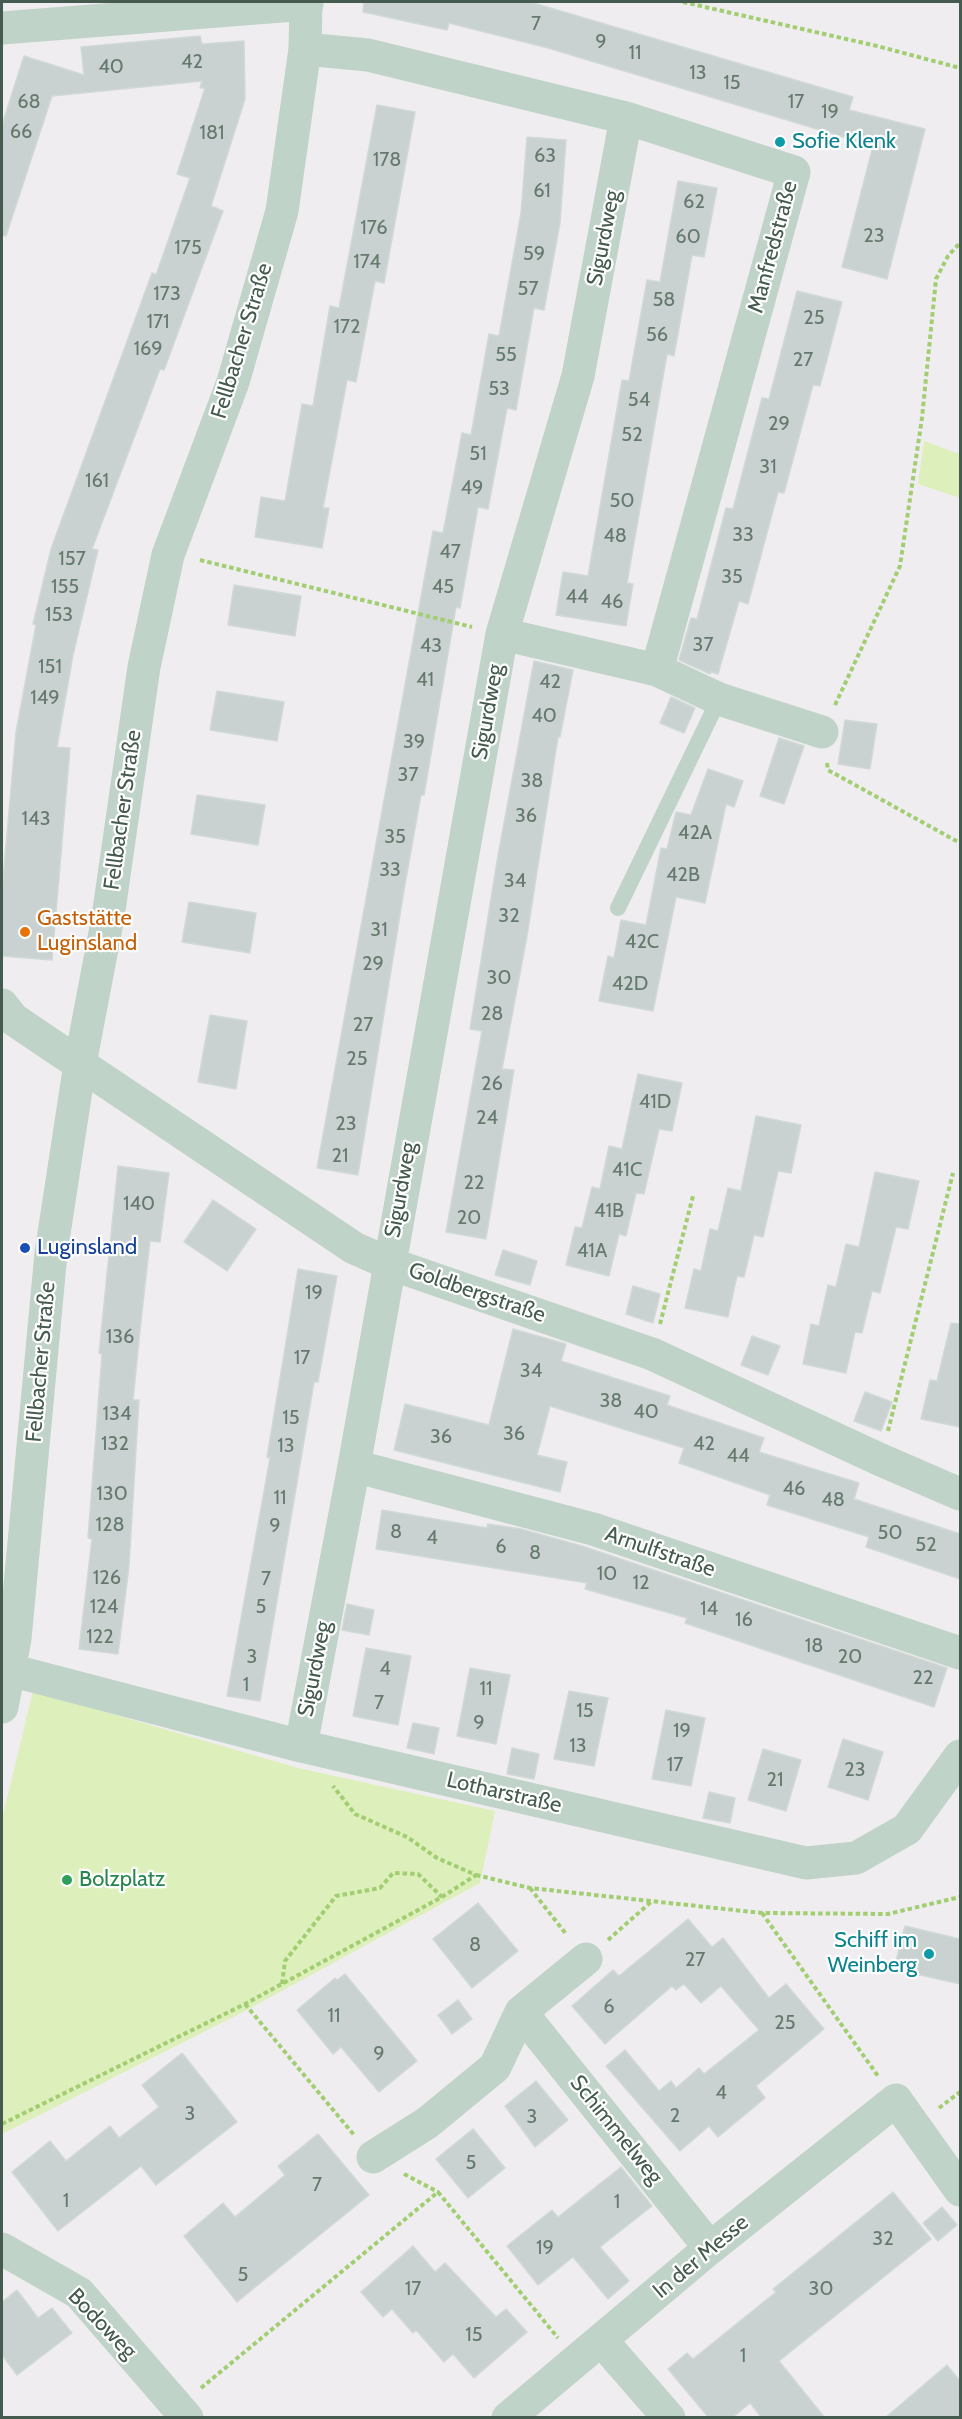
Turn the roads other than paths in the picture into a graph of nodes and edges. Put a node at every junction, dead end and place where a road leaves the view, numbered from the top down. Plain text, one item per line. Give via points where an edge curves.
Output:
1 (307, 3) edge
2 (2, 28) edge
3 (305, 49) junction
4 (626, 118) junction
5 (502, 634) junction
6 (657, 670) junction
7 (719, 699) junction
8 (822, 732) road end
9 (618, 908) dead end
10 (2, 1005) edge
11 (80, 1065) junction
12 (388, 1263) junction
13 (354, 1466) junction
14 (960, 1494) edge
15 (9, 1649) edge
16 (960, 1653) edge
17 (2, 1707) edge
18 (301, 1746) junction
19 (960, 1756) edge
20 (586, 1959) road end
21 (521, 2012) junction
22 (373, 2157) road end
23 (960, 2190) edge
24 (710, 2248) junction
25 (2, 2249) edge
26 (602, 2341) junction
27 (183, 2413) edge
28 (508, 2418) edge
29 (669, 2418) edge

1 - 2 street
1 - 3 street, Fellbacher Straße
3 - 4 street, Manfredstraße via 368,55
3 - 11 street, Fellbacher Straße via 282,211 232,382 168,555 144,667 108,917
4 - 5 street, Sigurdweg via 578,376
4 - 6 street, Manfredstraße via 794,172
5 - 6 street, Sigurdweg
5 - 12 street, Sigurdweg
6 - 7 street, Sigurdweg
7 - 8 street, Sigurdweg
7 - 9 lane
10 - 11 street, Goldbergstraße via 13,1018
11 - 12 street, Goldbergstraße via 354,1248
11 - 15 street, Fellbacher Straße via 51,1253
12 - 13 street, Sigurdweg
12 - 14 street, Goldbergstraße via 652,1354
13 - 16 street, Arnulfstraße via 593,1529
13 - 18 street, Sigurdweg
15 - 17 street, Fellbacher Straße
15 - 18 street, Lotharstraße
18 - 19 street, Lotharstraße via 806,1863 855,1858 907,1829
20 - 21 street
21 - 22 street via 495,2067 427,2123
21 - 24 street, Schimmelweg
23 - 24 street, In der Messe via 896,2100
24 - 26 street, In der Messe
25 - 27 street, Bodoweg via 79,2293
26 - 28 street, In der Messe
26 - 29 street

